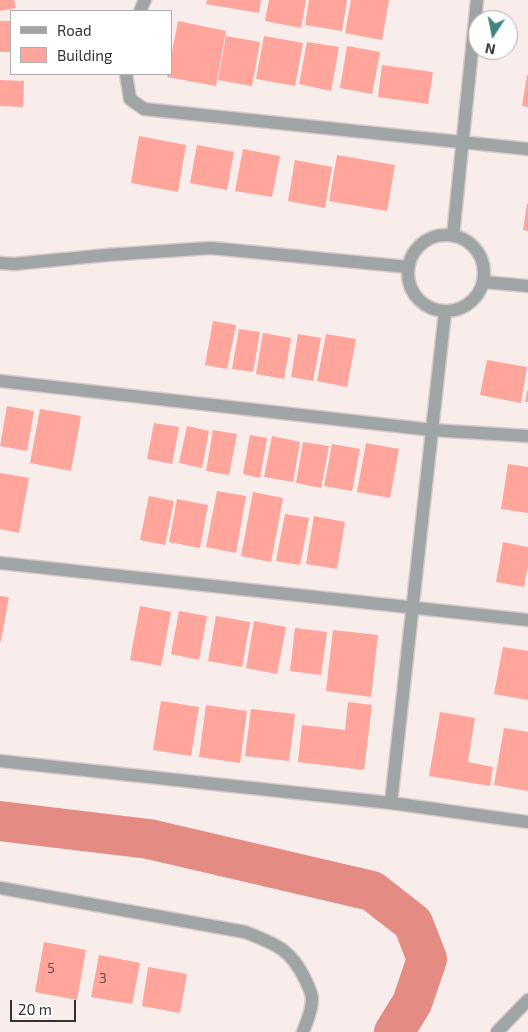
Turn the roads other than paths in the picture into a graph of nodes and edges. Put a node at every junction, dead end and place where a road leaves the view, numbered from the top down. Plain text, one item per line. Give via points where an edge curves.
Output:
1 (477, 0) edge
2 (126, 75) edge
3 (463, 143) junction
4 (528, 149) edge
5 (453, 236) junction
6 (0, 263) edge
7 (408, 267) junction
8 (484, 282) junction
9 (528, 286) edge
10 (445, 312) junction
11 (0, 381) edge
12 (432, 430) junction
13 (528, 436) edge
14 (0, 563) edge
15 (412, 607) junction
16 (528, 620) edge
17 (0, 762) edge
18 (391, 803) junction
19 (528, 822) edge
20 (0, 888) edge
21 (528, 1000) edge
22 (303, 1032) edge
23 (497, 1032) edge

1 - 3 street
2 - 3 street via 130,99 144,109
3 - 4 street
3 - 5 street
5 - 7 street via 429,238 412,255
5 - 8 street via 465,240 481,257
6 - 7 street via 211,248
7 - 10 street via 408,280 421,302
8 - 9 street
8 - 10 street via 470,304
10 - 12 street
11 - 12 street
12 - 13 street
12 - 15 street
14 - 15 street
15 - 16 street
15 - 18 street
17 - 18 street
18 - 19 street
20 - 22 street via 245,932 270,941 294,960 312,996
21 - 23 street

